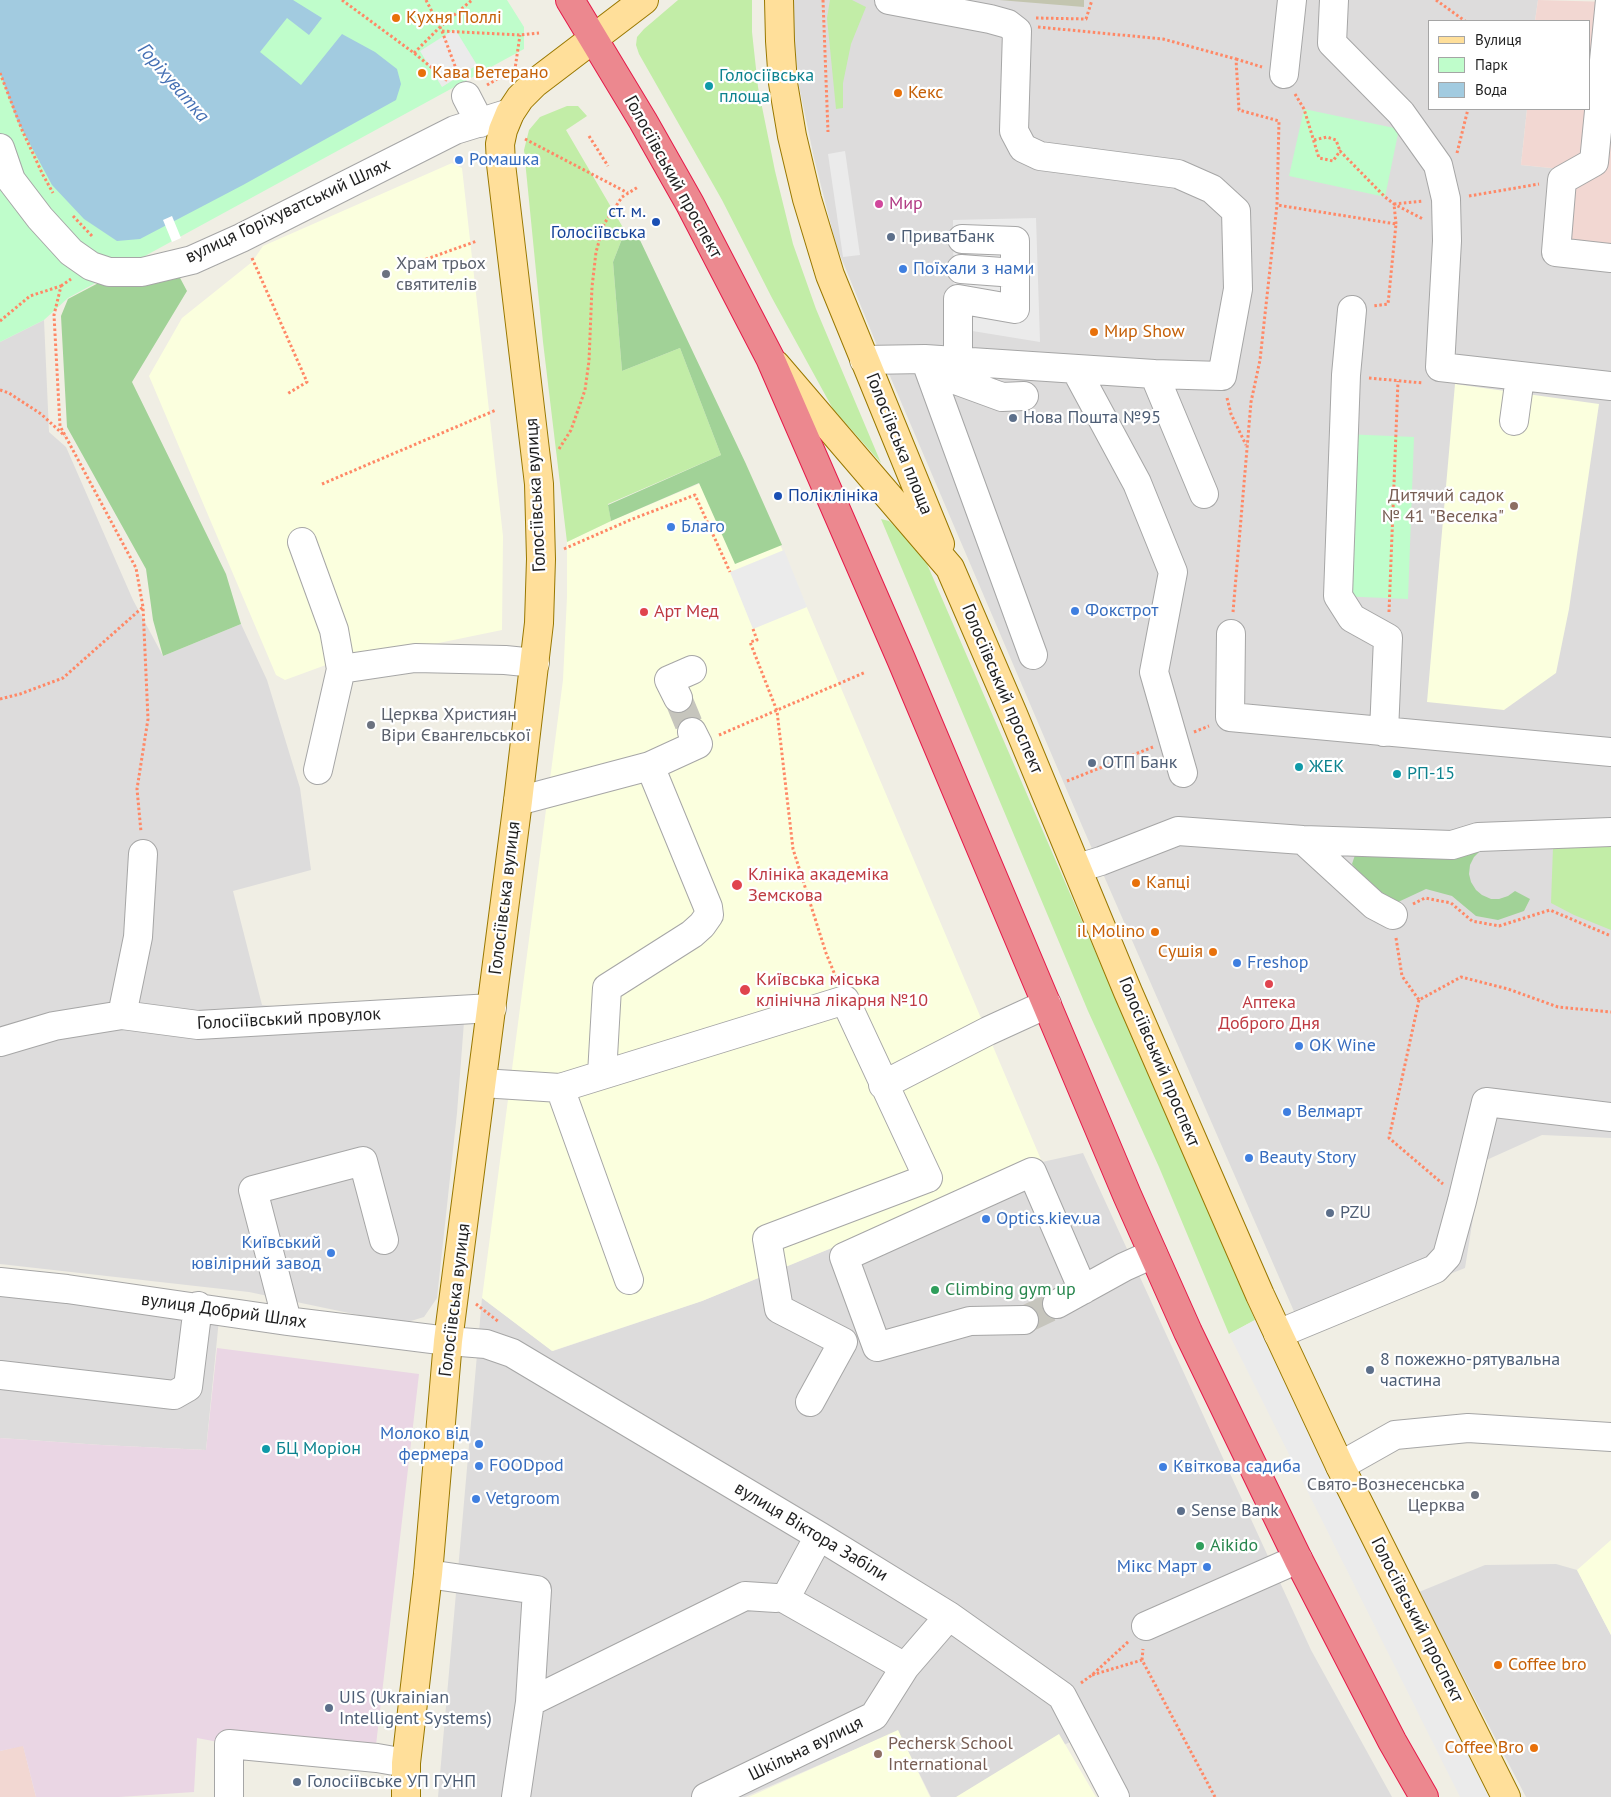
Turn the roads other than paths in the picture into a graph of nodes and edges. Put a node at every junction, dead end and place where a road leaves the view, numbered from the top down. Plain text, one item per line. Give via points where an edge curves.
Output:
1 (570, 0) edge
2 (644, 0) edge
3 (779, 0) edge
4 (889, 0) edge
5 (1292, 0) edge
6 (1334, 0) edge
7 (1610, 0) edge
8 (594, 38) junction
9 (1276, 72) road end
10 (466, 96) road end
11 (480, 122) junction
12 (516, 125) junction
13 (0, 148) edge
14 (962, 239) dead end
15 (1611, 258) edge
16 (961, 269) dead end
17 (1015, 273) junction
18 (1352, 310) road end
19 (770, 358) junction
20 (925, 359) junction
21 (864, 360) junction
22 (958, 361) junction
23 (1076, 370) junction
24 (1154, 374) junction
25 (1520, 377) junction
26 (1611, 386) edge
27 (1024, 396) dead end
28 (1514, 421) dead end
29 (1204, 494) dead end
30 (302, 542) dead end
31 (950, 568) junction
32 (1231, 634) road end
33 (1033, 655) dead end
34 (534, 663) junction
35 (341, 669) junction
36 (692, 670) dead end
37 (678, 698) tunnel mouth
38 (1384, 732) junction
39 (695, 738) road end
40 (1611, 752) edge
41 (650, 766) junction
42 (318, 770) dead end
43 (1183, 773) dead end
44 (518, 801) junction
45 (1611, 832) edge
46 (1303, 840) junction
47 (143, 854) road end
48 (1078, 868) junction
49 (1393, 915) road end
50 (1047, 1004) junction
51 (492, 1008) junction
52 (122, 1015) junction
53 (0, 1042) edge
54 (602, 1074) junction
55 (482, 1083) junction
56 (884, 1085) junction
57 (560, 1088) junction
58 (1611, 1117) edge
59 (384, 1240) dead end
60 (1153, 1254) junction
61 (628, 1280) dead end
62 (0, 1282) edge
63 (1083, 1290) junction
64 (1058, 1304) tunnel mouth
65 (198, 1306) junction
66 (287, 1320) junction
67 (1024, 1320) tunnel mouth
68 (1278, 1334) junction
69 (448, 1341) junction
70 (0, 1375) edge
71 (810, 1402) dead end
72 (1611, 1437) edge
73 (1340, 1466) junction
74 (819, 1536) junction
75 (1298, 1559) junction
76 (428, 1574) junction
77 (776, 1598) dead end
78 (949, 1616) junction
79 (1146, 1626) road end
80 (906, 1668) junction
81 (530, 1702) junction
82 (406, 1763) junction
83 (229, 1797) edge
84 (406, 1797) edge
85 (516, 1797) edge
86 (706, 1797) edge
87 (1115, 1797) edge
88 (1424, 1797) edge
89 (1506, 1797) edge

1 - 8 highway, Голосіївський проспект
2 - 8 main road
3 - 21 main road, Голосіївська площа via 783,83 792,136 830,275
4 - 24 street via 1018,25 1014,131 1023,148 1040,156 1178,174 1212,189 1236,211 1238,289 1222,376
5 - 9 street
6 - 25 street via 1332,43 1401,112 1438,166 1446,199 1447,241 1440,367
7 - 15 street via 1594,162 1562,180 1556,252
8 - 12 main road, Голосіївська вулиця via 520,98
8 - 19 highway, Голосіївський проспект via 690,204
10 - 11 street
11 - 12 street, вулиця Горіхуватський Шлях
11 - 13 street, вулиця Горіхуватський Шлях via 455,130 192,260 142,272 109,272 91,266 71,252 12,180
12 - 34 main road, Голосіївська вулиця via 503,130 500,144 539,484 541,559
14 - 17 street via 1015,241
16 - 17 street
17 - 22 street via 1015,309 958,298
18 - 38 street via 1346,375 1338,596 1352,618 1388,638
19 - 31 main road, Голосіївський проспект
19 - 50 highway, Голосіївський проспект
20 - 21 street
20 - 22 street
20 - 27 street via 950,378 1002,397
20 - 33 street
21 - 31 main road, Голосіївська площа
22 - 23 street
23 - 24 street
23 - 43 street via 1137,483 1173,572 1154,672
24 - 29 street
25 - 26 street
25 - 28 street
30 - 35 street via 334,630
31 - 48 main road, Голосіївський проспект
32 - 38 street via 1230,718
34 - 35 street via 416,658
34 - 44 main road, Голосіївська вулиця
35 - 42 street
36 - 37 street via 669,680
38 - 40 street
39 - 41 street
41 - 44 street
41 - 54 street via 709,915 692,934 607,988
44 - 51 main road, Голосіївська вулиця
45 - 46 street via 1505,842 1478,837 1452,845
46 - 48 street via 1178,831
46 - 49 street via 1374,905
47 - 52 street via 138,937
48 - 68 main road, Голосіївський проспект via 1128,992
50 - 56 street
50 - 60 highway, Голосіївський проспект
51 - 52 street, Голосіївський провулок via 198,1025
51 - 55 main road, Голосіївська вулиця
52 - 53 street, Голосіївський провулок via 54,1026
54 - 56 street via 845,1000
54 - 57 street
55 - 57 street
55 - 69 main road, Голосіївська вулиця
56 - 71 street via 928,1178 767,1239 779,1309 843,1342
57 - 61 street
58 - 68 street via 1486,1102 1447,1256 1435,1269
59 - 66 street via 363,1161 253,1190
60 - 63 street
60 - 75 highway, Голосіївський проспект
62 - 65 street, вулиця Добрий Шлях
63 - 64 street
63 - 67 street via 1032,1172 844,1256 877,1347 970,1321
65 - 66 street, вулиця Добрий Шлях
65 - 70 street via 188,1387 174,1395
66 - 69 street, вулиця Добрий Шлях
68 - 73 main road, Голосіївський проспект
69 - 74 street, вулиця Віктора Забіли via 486,1344 512,1354
69 - 76 main road, Голосіївська вулиця
72 - 73 street via 1468,1428 1404,1434 1395,1435
73 - 89 main road, Голосіївський проспект
74 - 78 street, вулиця Віктора Забіли
74 - 80 street via 785,1599
75 - 79 street
75 - 88 highway, Голосіївський проспект
76 - 81 street via 537,1590
76 - 82 main road, Голосіївська вулиця
77 - 81 street via 745,1596
78 - 80 street, Шкільна вулиця
78 - 87 street, вулиця Віктора Забіли via 1062,1696
80 - 86 street, Шкільна вулиця via 874,1716
81 - 85 street
82 - 83 street via 230,1744
82 - 84 main road, Голосіївська вулиця

